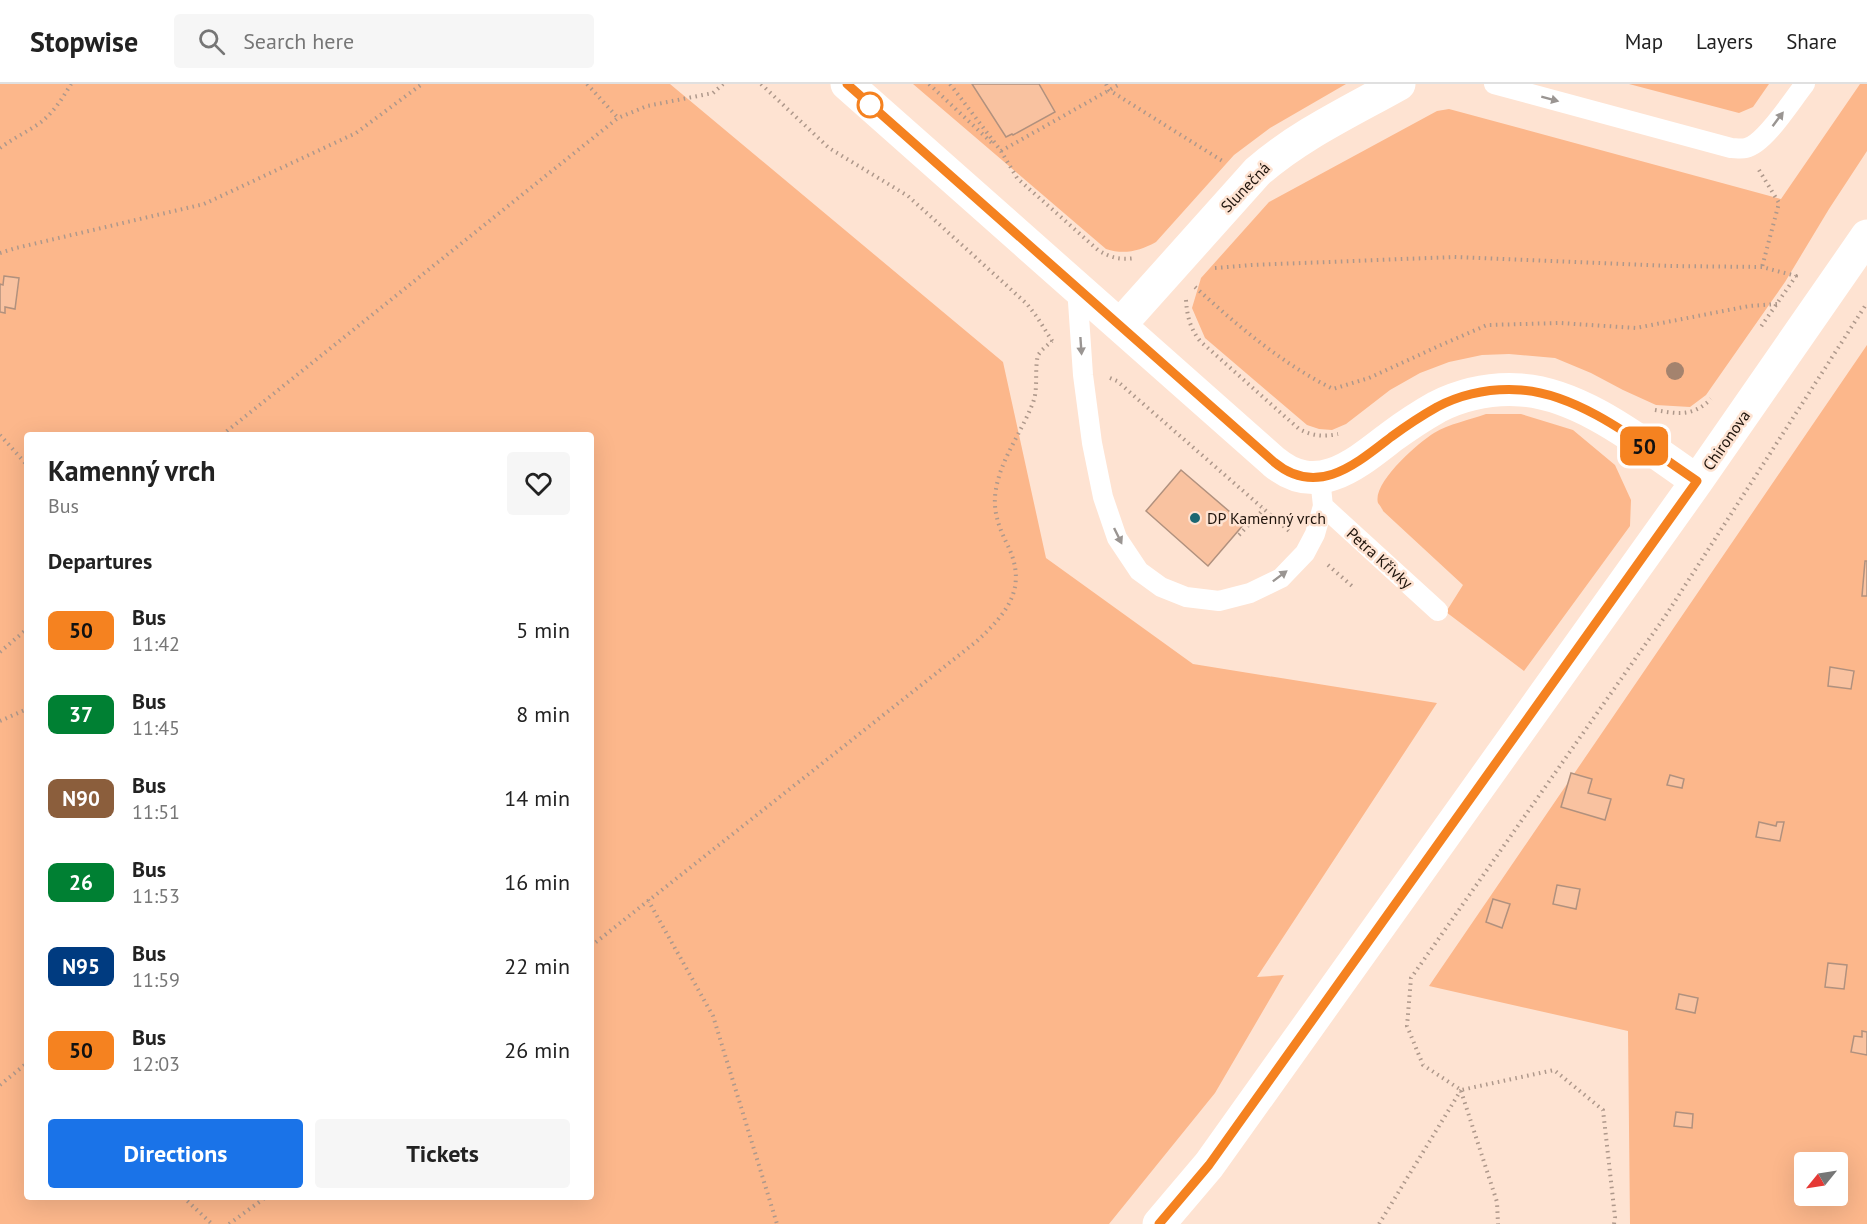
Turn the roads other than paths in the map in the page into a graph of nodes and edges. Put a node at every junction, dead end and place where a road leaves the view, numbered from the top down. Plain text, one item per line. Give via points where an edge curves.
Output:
1 (847, 84) edge
2 (1399, 84) edge
3 (1494, 84) edge
4 (1804, 84) edge
5 (1867, 236) edge
6 (1077, 287) junction
7 (1120, 325) junction
8 (1697, 481) junction
9 (1321, 492) junction
10 (1438, 611) dead end
11 (1159, 1224) edge

1 - 6 street
2 - 7 street, Slunečná via 1298,140 1257,172
3 -> 4 lane via 1731,148 1755,144 1769,132
5 - 8 street, Chironova
6 - 7 street
6 -> 9 lane via 1082,366 1103,497 1117,538 1139,571 1161,587 1186,597 1219,600 1250,593 1281,578 1308,548 1315,534
7 - 9 street via 1281,468 1305,477
8 - 9 street via 1572,403 1538,392 1507,390 1476,393 1444,404 1336,474
8 - 11 street, Chironova via 1209,1165
9 - 10 lane, Petra Křivky

